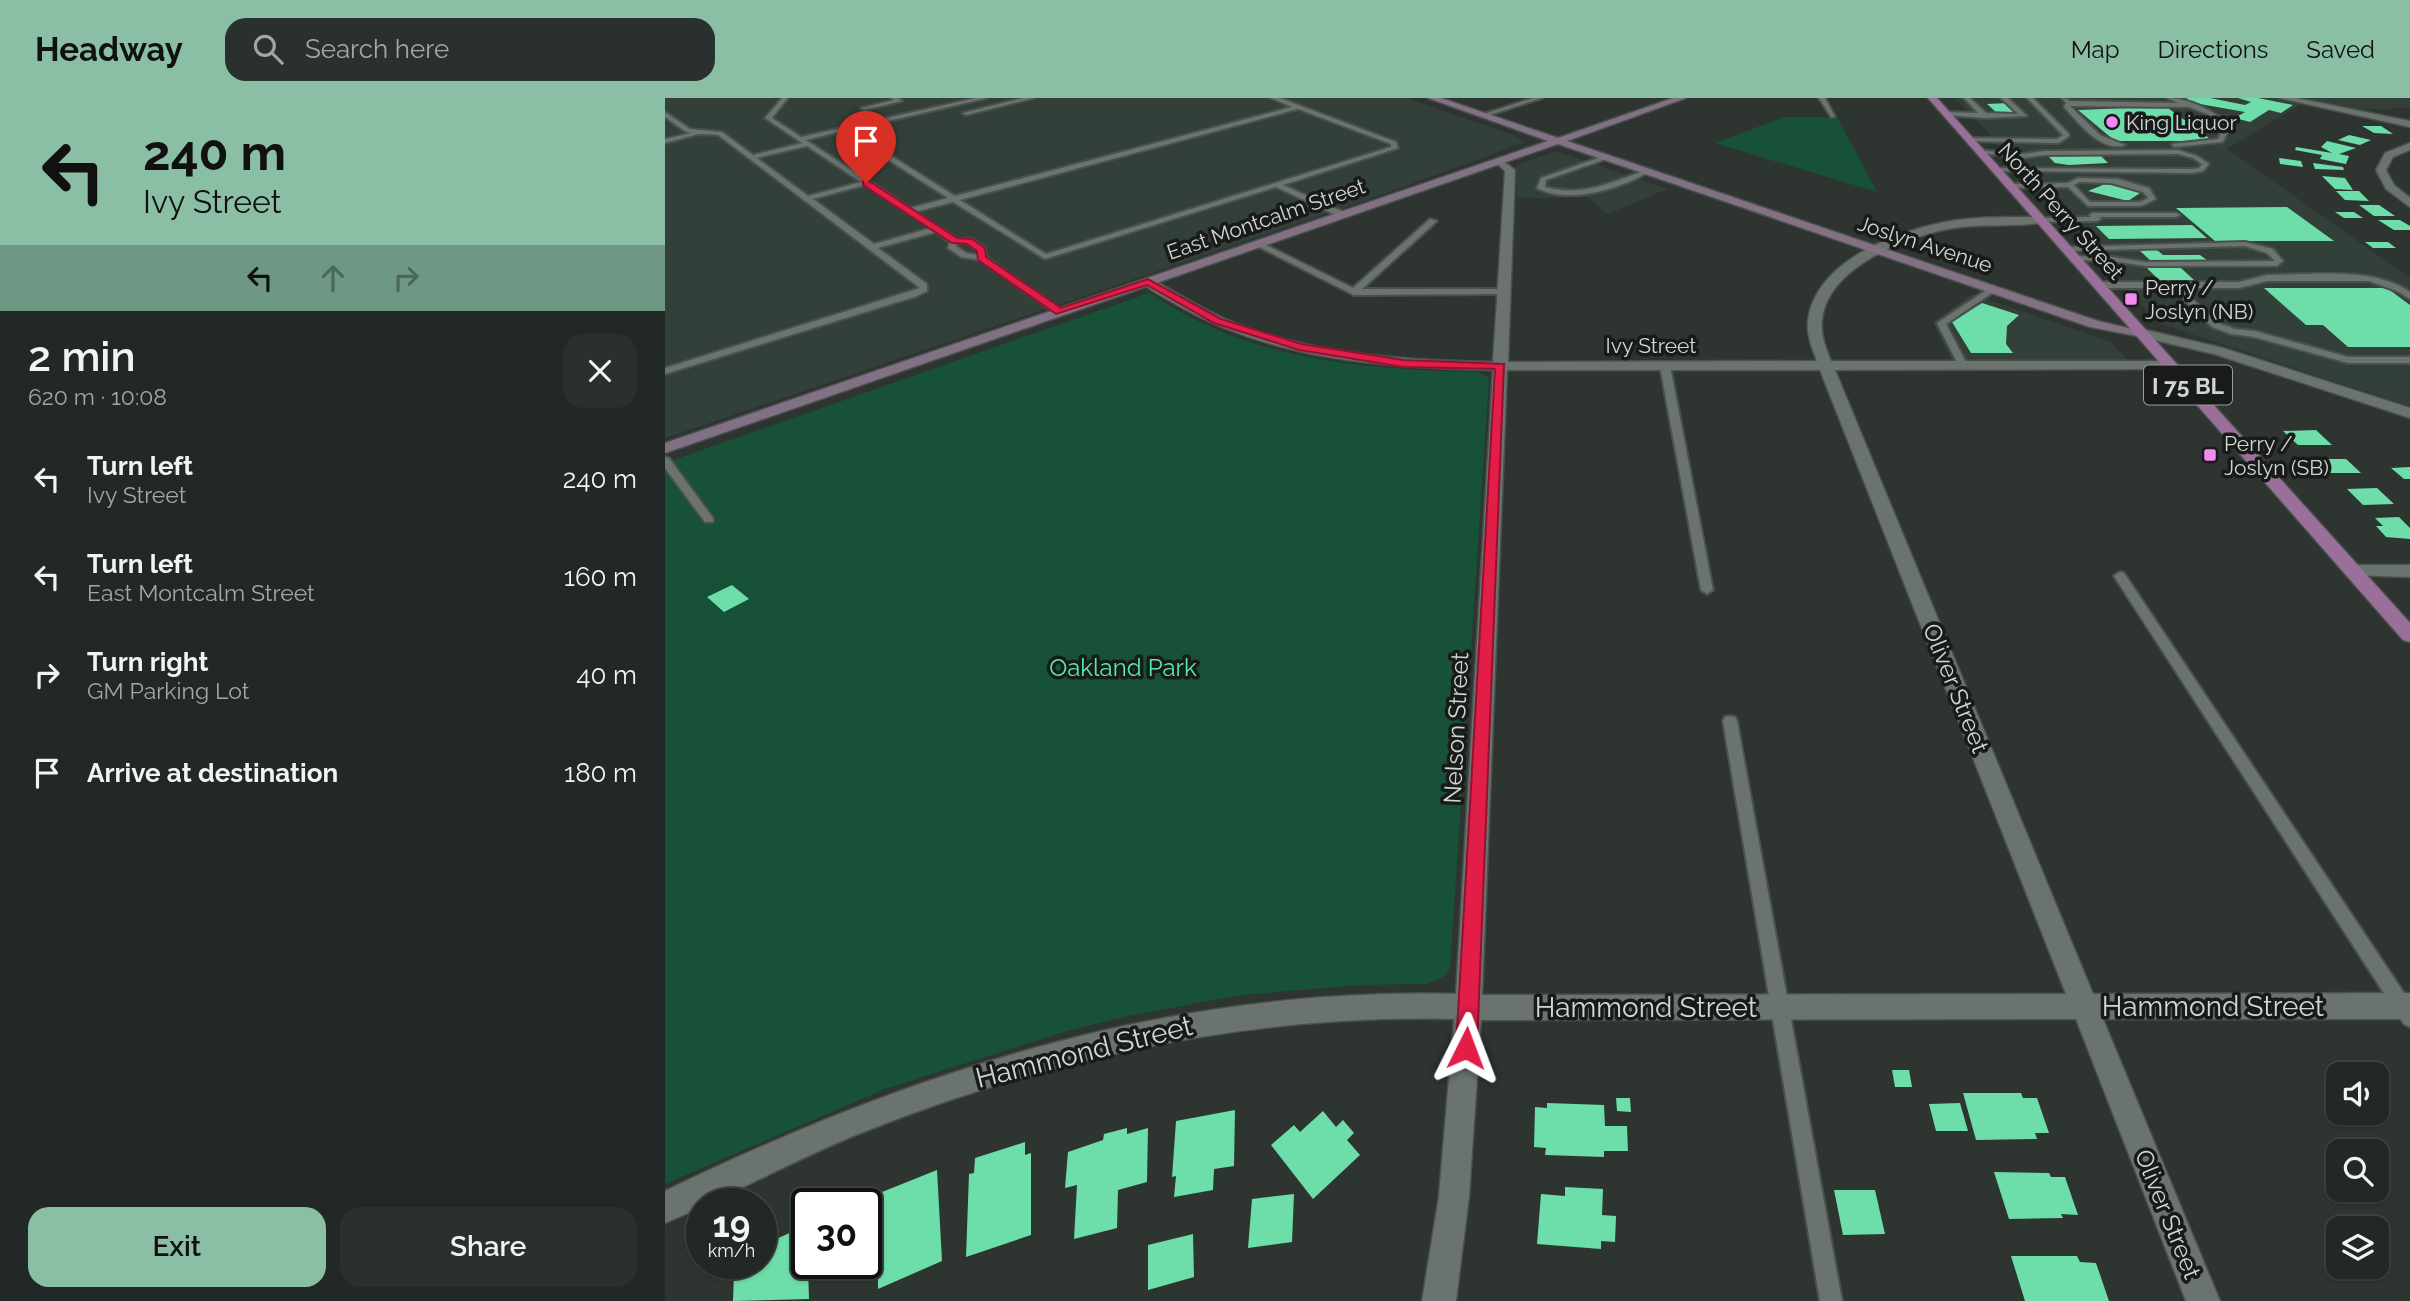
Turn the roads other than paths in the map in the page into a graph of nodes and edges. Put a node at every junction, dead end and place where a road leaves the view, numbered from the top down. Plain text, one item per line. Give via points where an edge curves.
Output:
1 (785, 98) edge
2 (894, 98) edge
3 (984, 98) edge
4 (1031, 98) edge
5 (1274, 98) edge
6 (1432, 98) edge
7 (1539, 98) edge
8 (1682, 98) edge
9 (1822, 98) edge
10 (1932, 98) edge
11 (1967, 98) edge
12 (2004, 98) edge
13 (2030, 98) edge
14 (2171, 98) edge
15 (2283, 98) edge
16 (2066, 100) edge
17 (2305, 100) edge
18 (2190, 105) junction
19 (1299, 107) junction
20 (864, 108) dead end
21 (966, 113) dead end
22 (665, 114) edge
23 (1947, 114) junction
24 (1484, 115) junction
25 (1833, 116) dead end
26 (1985, 116) junction
27 (2410, 124) edge
28 (844, 129) junction
29 (704, 132) junction
30 (2067, 135) junction
31 (2076, 135) dead end
32 (2086, 135) dead end
33 (2095, 135) junction
34 (801, 139) junction
35 (665, 141) edge
36 (1557, 141) junction
37 (808, 144) junction
38 (1975, 146) junction
39 (2410, 146) edge
40 (2029, 155) junction
41 (752, 157) junction
42 (1604, 158) junction
43 (1499, 161) junction
44 (1996, 169) junction
45 (2050, 169) junction
46 (1645, 172) junction
47 (2108, 180) junction
48 (2140, 181) dead end
49 (866, 183) junction
50 (1276, 185) junction
51 (2011, 186) junction
52 (2070, 186) junction
53 (808, 198) junction
54 (955, 198) junction
55 (2410, 204) edge
56 (909, 211) junction
57 (1343, 215) junction
58 (2176, 215) dead end
59 (2041, 220) junction
60 (1433, 221) dead end
61 (937, 229) junction
62 (955, 241) junction
63 (1257, 244) junction
64 (873, 247) junction
65 (1878, 251) junction
66 (2071, 254) junction
67 (982, 258) junction
68 (1148, 282) junction
69 (2099, 285) junction
70 (2174, 285) junction
71 (1993, 289) junction
72 (1354, 292) junction
73 (1504, 292) junction
74 (2410, 296) edge
75 (1060, 312) junction
76 (2142, 333) junction
77 (2410, 360) edge
78 (2170, 365) junction
79 (1501, 366) junction
80 (1665, 366) junction
81 (1826, 366) junction
82 (1963, 366) junction
83 (665, 371) edge
84 (2410, 413) edge
85 (665, 448) edge
86 (665, 460) edge
87 (709, 520) dead end
88 (2410, 570) edge
89 (2353, 571) junction
90 (2120, 576) dead end
91 (1707, 590) dead end
92 (2410, 635) edge
93 (1730, 721) dead end
94 (1469, 1005) junction
95 (1782, 1007) junction
96 (2084, 1007) junction
97 (2408, 1010) edge
98 (665, 1207) edge
99 (1439, 1301) edge
100 (1831, 1301) edge
101 (2203, 1301) edge

1 - 34 lane via 768,118
2 - 20 lane via 899,101
3 - 28 lane
4 - 21 lane
5 - 19 lane
6 - 24 main road, Joslyn Avenue
7 - 24 lane
8 - 36 main road, East Montcalm Street
9 - 25 lane
10 - 23 main road, North Perry Street / I 75 BL
11 - 26 lane
12 - 26 lane via 2024,116
13 - 30 lane
14 - 18 lane
15 - 17 street
16 - 18 lane
16 - 33 lane via 2066,106
17 - 27 street
18 - 33 lane via 2227,126 2221,141 2210,145 2117,144 2105,143
19 - 50 lane via 1394,143 1395,148
19 - 54 lane
22 - 29 lane via 688,131
23 - 26 lane
23 - 38 main road, North Perry Street / I 75 BL
24 - 36 main road, Joslyn Avenue
28 - 34 lane
28 - 54 lane
29 - 35 lane
29 - 41 lane via 720,133
30 - 31 lane
30 - 38 lane via 2059,141
32 - 33 lane
34 - 37 lane
36 - 42 main road, Joslyn Avenue
36 - 43 main road, East Montcalm Street
37 - 41 lane
37 - 49 lane
38 - 40 lane
38 - 44 main road, North Perry Street / I 75 BL
39 - 55 street via 2388,157 2381,170 2390,187
40 - 45 lane
40 - 45 lane via 2178,152 2206,164 2193,171
41 - 53 lane
42 - 46 main road, Joslyn Avenue
42 - 46 lane via 1543,179 1541,188 1556,194 1587,194
43 - 57 main road, East Montcalm Street
43 - 73 street, Nelson Street via 1510,170
44 - 45 lane
44 - 51 main road, North Perry Street / I 75 BL
46 - 65 main road, Joslyn Avenue
47 - 48 lane
47 - 52 lane via 2078,180
47 - 52 lane via 2146,190 2153,199 2141,204 2088,204
49 - 53 lane
49 - 56 lane
50 - 54 lane via 1045,257
50 - 57 lane
51 - 52 lane
51 - 59 main road, North Perry Street / I 75 BL
53 - 64 lane
54 - 56 lane
56 - 61 lane
57 - 63 main road, East Montcalm Street
58 - 59 lane
59 - 65 street, Oliver Street via 1947,225
59 - 66 main road, North Perry Street / I 75 BL
60 - 72 lane
61 - 62 lane
61 - 64 lane
62 - 67 lane via 969,241 982,250
62 - 67 lane via 951,246 964,255
63 - 68 main road, East Montcalm Street
63 - 72 lane
64 - 83 lane via 924,289
65 - 71 main road, Joslyn Avenue
65 - 81 street, Oliver Street via 1840,274 1820,299 1815,330
66 - 66 lane via 2153,265 2279,261 2270,251 2245,244
66 - 69 main road, North Perry Street / I 75 BL
67 - 75 lane
68 - 75 main road, East Montcalm Street
68 - 79 street, Ivy Street via 1217,321 1291,345 1387,362
69 - 70 lane
69 - 76 main road, North Perry Street / I 75 BL
70 - 74 lane via 2239,285 2267,278 2370,278
70 - 77 lane via 2215,325 2234,332 2348,360
71 - 76 main road, Joslyn Avenue via 2095,324
71 - 82 lane via 1941,323
72 - 73 lane
73 - 79 street, Nelson Street
75 - 85 main road, East Montcalm Street
76 - 78 main road, North Perry Street / I 75 BL
76 - 84 street, Joslyn Avenue via 2218,351
78 - 82 street, Ivy Street
78 - 89 main road, North Perry Street / I 75 BL
79 - 80 street, Ivy Street
79 - 94 street, Nelson Street
80 - 81 street, Ivy Street
80 - 91 lane
81 - 82 street, Ivy Street
81 - 96 street, Oliver Street
86 - 87 lane
88 - 89 street
89 - 92 main road, North Perry Street / I 75 BL
90 - 97 lane
93 - 95 lane
94 - 95 street, Hammond Street
94 - 98 street, Hammond Street via 1361,1004 1280,1011 1089,1045 896,1106 756,1163
94 - 99 street, Nelson Street via 1460,1144
95 - 96 street, Hammond Street
95 - 100 lane
96 - 97 street, Hammond Street
96 - 101 street, Oliver Street

